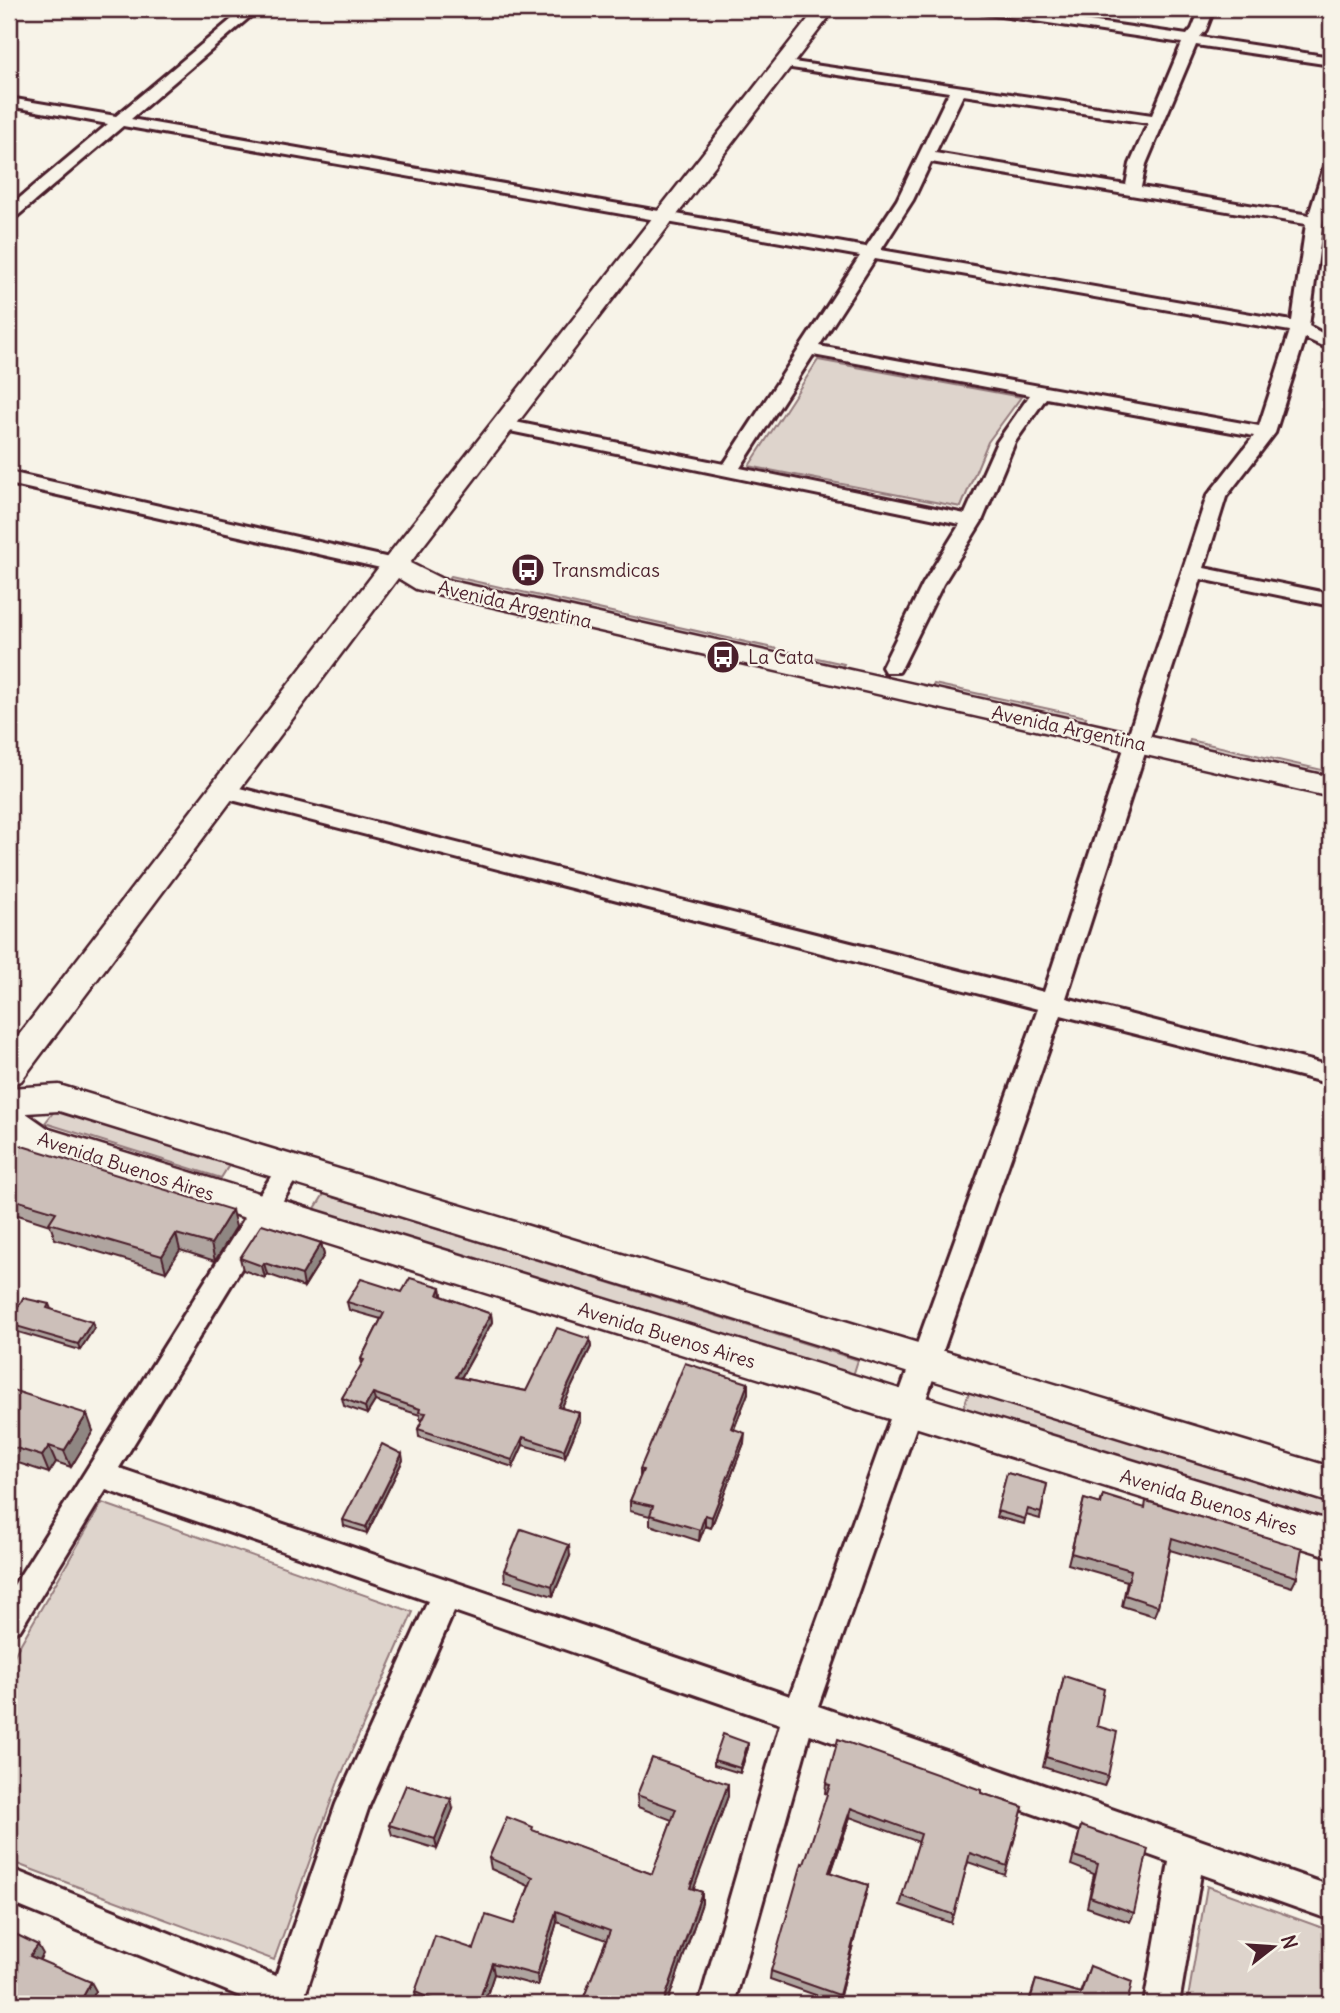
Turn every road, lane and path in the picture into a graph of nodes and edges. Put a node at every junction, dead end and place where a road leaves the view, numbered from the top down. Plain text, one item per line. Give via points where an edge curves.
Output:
1 (252, 9) edge
2 (827, 9) edge
3 (981, 9) edge
4 (1207, 9) edge
5 (1191, 39) junction
6 (1331, 61) edge
7 (785, 63) junction
8 (958, 89) junction
9 (9, 102) edge
10 (1158, 120) junction
11 (120, 121) junction
12 (925, 156) junction
13 (1331, 170) edge
14 (1132, 192) junction
15 (9, 215) edge
16 (666, 218) junction
17 (1321, 228) edge
18 (870, 254) junction
19 (1300, 328) junction
20 (1331, 345) edge
21 (809, 349) junction
22 (1042, 391) junction
23 (505, 425) junction
24 (1266, 433) junction
25 (728, 472) junction
26 (9, 478) edge
27 (972, 520) junction
28 (394, 565) junction
29 (1194, 572) junction
30 (1331, 600) edge
31 (892, 667) junction
32 (1141, 733) junction
33 (1331, 765) edge
34 (1331, 787) edge
35 (224, 790) junction
36 (1052, 1004) junction
37 (9, 1072) edge
38 (1331, 1075) edge
39 (9, 1101) edge
40 (9, 1119) edge
41 (291, 1166) junction
42 (263, 1210) junction
43 (926, 1362) junction
44 (909, 1410) junction
45 (98, 1474) junction
46 (1331, 1485) edge
47 (1331, 1539) edge
48 (446, 1595) junction
49 (9, 1620) edge
50 (799, 1715) junction
51 (1188, 1852) junction
52 (9, 1885) edge
53 (1331, 1903) edge
54 (286, 2001) edge
55 (716, 2004) edge
56 (1162, 2004) edge

1 - 11 street
2 - 7 street
3 - 5 street
4 - 5 street
5 - 6 street
5 - 10 street
7 - 8 street
7 - 16 street
8 - 10 street
8 - 12 street
9 - 11 street
10 - 14 street via 1138,164
11 - 15 street
11 - 16 street
12 - 14 street
12 - 18 street via 905,200
13 - 17 street
14 - 17 street
16 - 18 street
16 - 23 street
17 - 19 street
18 - 19 street
18 - 21 street
19 - 20 street
19 - 24 street
21 - 22 street
21 - 25 street
22 - 24 street
22 - 27 street via 1006,442
23 - 25 street
23 - 28 street
24 - 29 street via 1217,496
25 - 27 street
26 - 28 street
27 - 31 street via 933,584
28 - 31 street, Avenida Argentina via 435,566
28 - 32 street, Avenida Argentina via 437,586
28 - 35 street
29 - 30 street
29 - 32 street
31 - 32 street, Avenida Argentina
32 - 33 street, Avenida Argentina
32 - 34 street, Avenida Argentina
32 - 36 street
35 - 36 street
35 - 37 street
36 - 38 street
36 - 43 street
39 - 41 street, Avenida Buenos Aires via 59,1098
40 - 42 street, Avenida Buenos Aires via 37,1139
41 - 42 street
41 - 43 street, Avenida Buenos Aires
42 - 44 street, Avenida Buenos Aires
42 - 45 street
43 - 44 street
43 - 46 street, Avenida Buenos Aires
44 - 47 street, Avenida Buenos Aires
44 - 50 street
45 - 48 street
45 - 49 street
48 - 50 street
48 - 54 street via 353,1804
50 - 51 street
50 - 55 street
51 - 53 street
51 - 56 street
52 - 54 street

